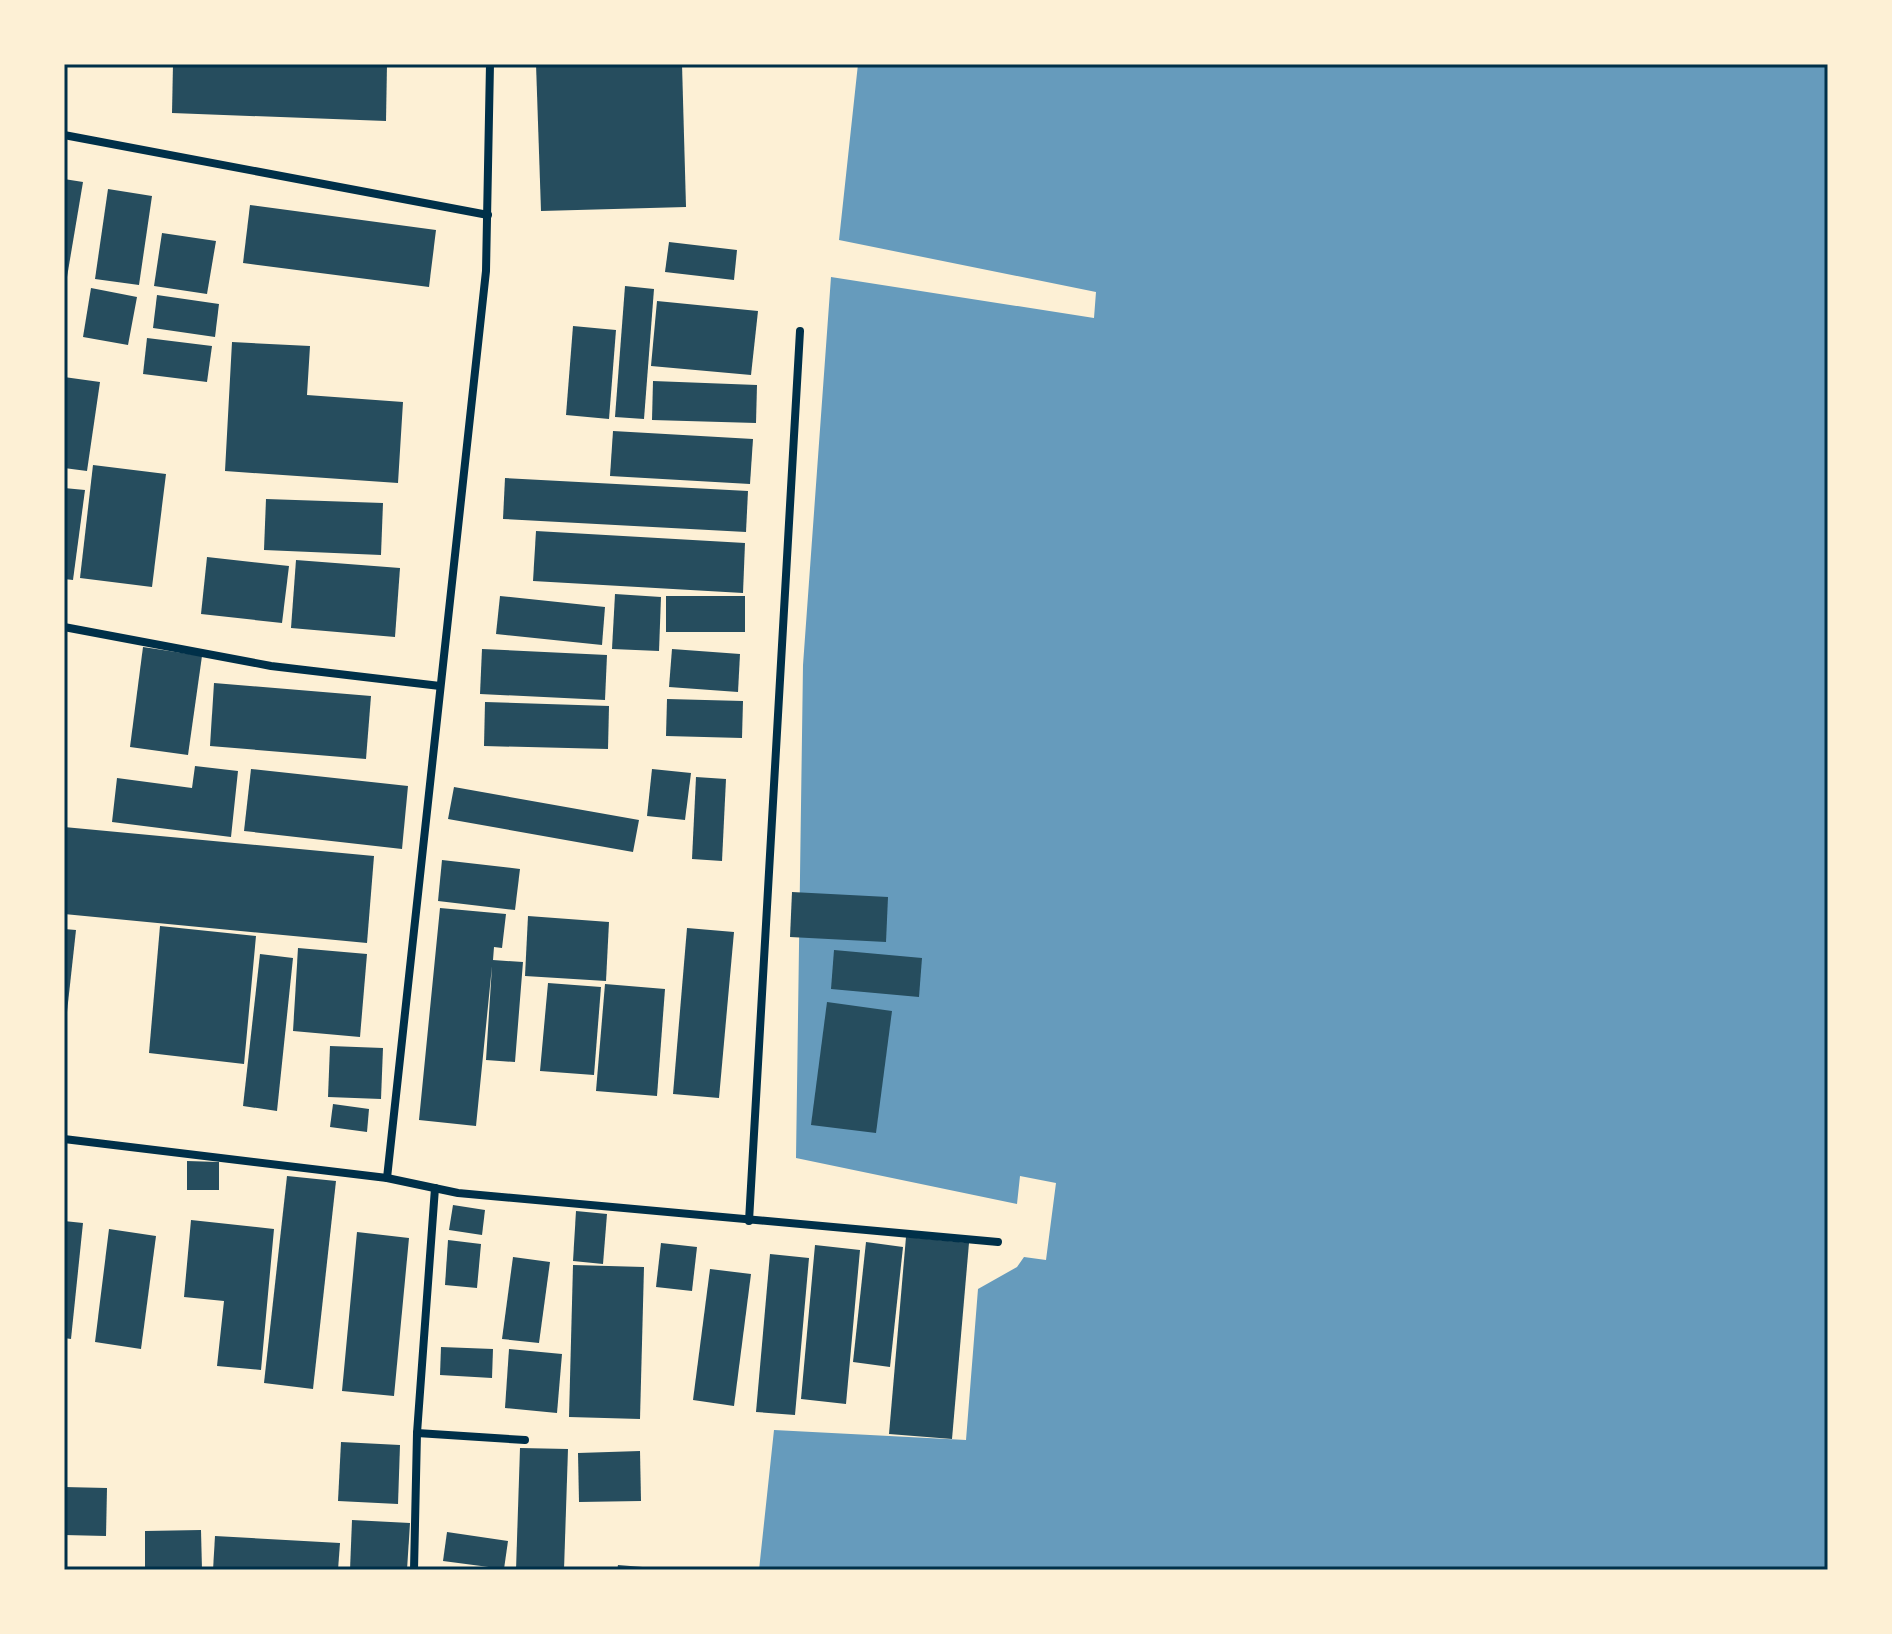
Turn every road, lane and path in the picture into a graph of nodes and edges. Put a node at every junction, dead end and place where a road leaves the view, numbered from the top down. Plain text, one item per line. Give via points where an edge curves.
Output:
1 (490, 64) edge
2 (64, 135) edge
3 (488, 215) junction
4 (800, 331) dead end
5 (64, 627) edge
6 (440, 686) junction
7 (64, 1139) edge
8 (387, 1178) junction
9 (435, 1188) junction
10 (749, 1221) junction
11 (998, 1242) dead end
12 (417, 1433) junction
13 (525, 1440) dead end
14 (414, 1570) edge

1 - 3 street
2 - 3 street
3 - 6 street
4 - 10 street
5 - 6 street via 271,666
6 - 8 street
7 - 8 street
8 - 9 street
9 - 10 street
9 - 12 street
10 - 11 street
12 - 13 street
12 - 14 street

